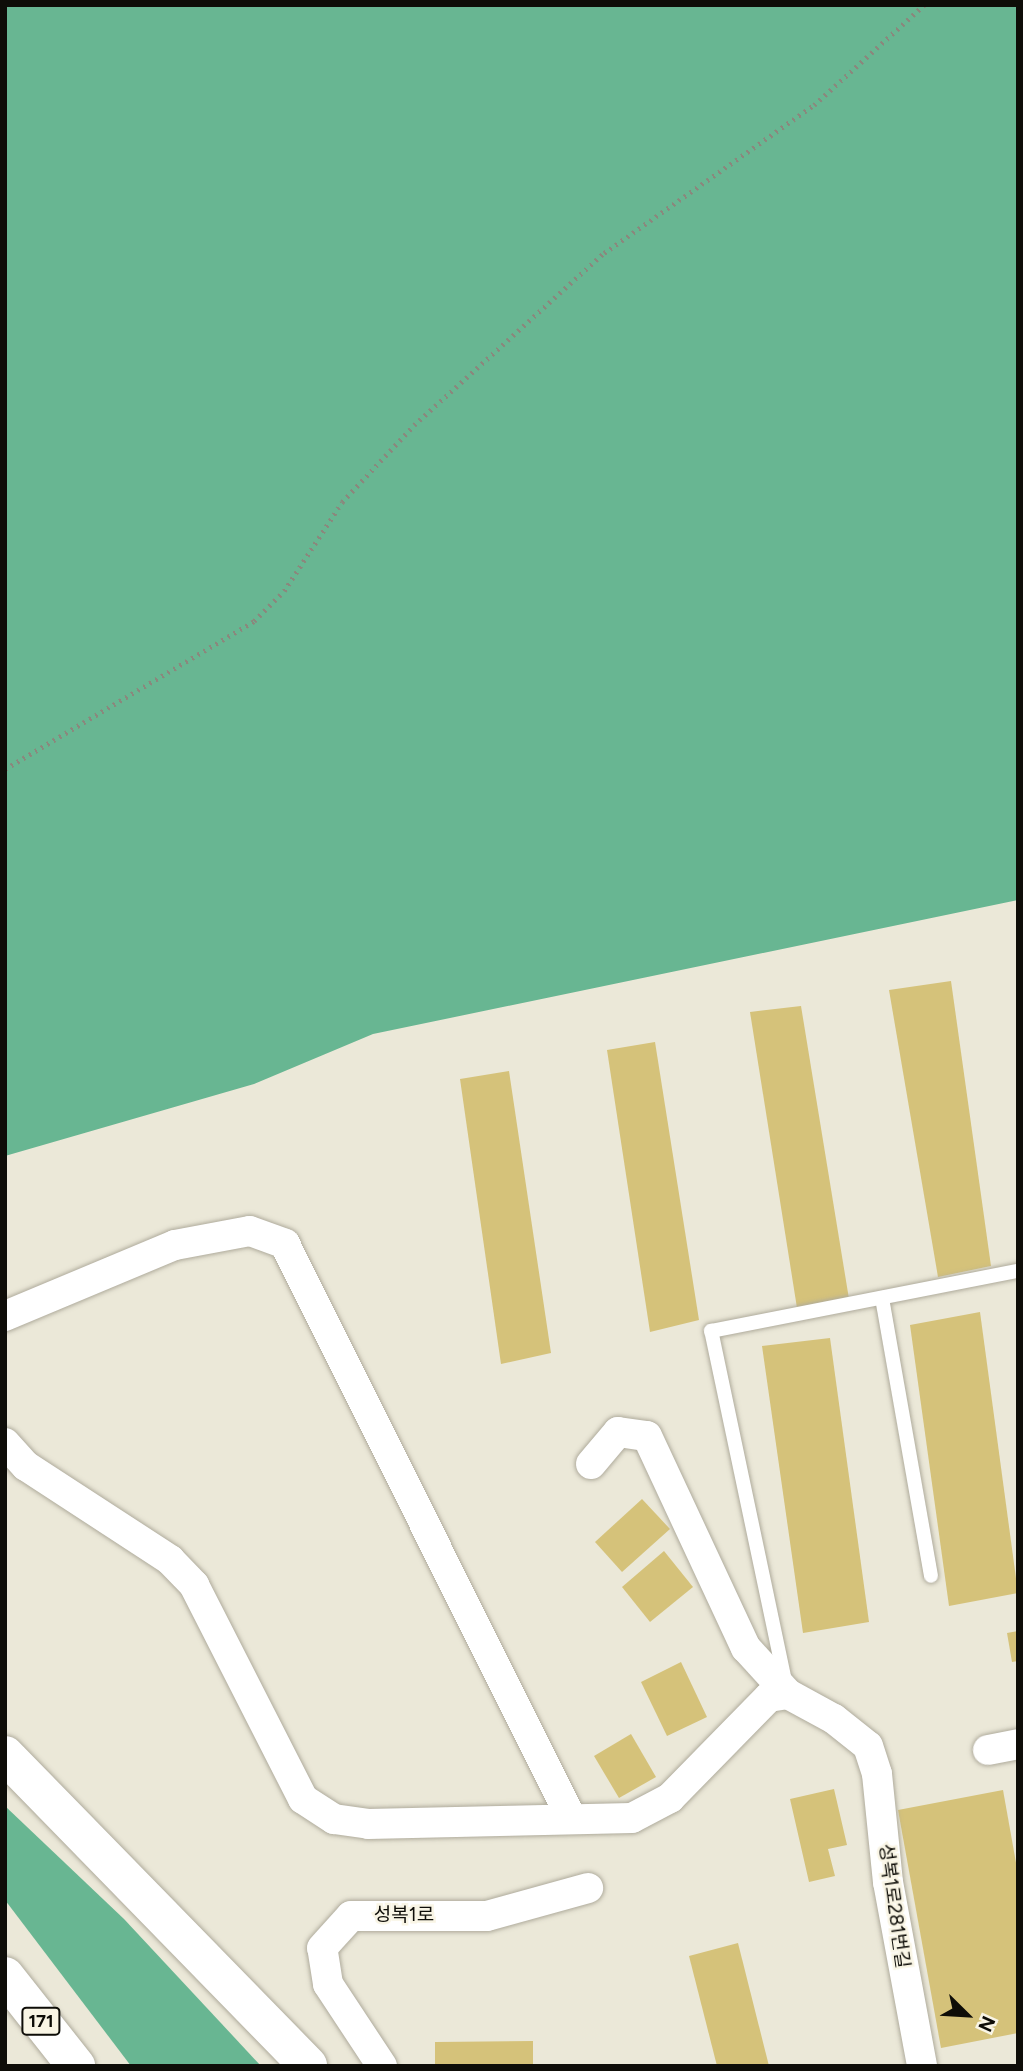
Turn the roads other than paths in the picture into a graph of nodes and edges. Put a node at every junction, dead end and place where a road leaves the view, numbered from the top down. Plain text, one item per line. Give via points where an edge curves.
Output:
1 (1018, 1271) edge
2 (882, 1298) junction
3 (5, 1316) edge
4 (5, 1443) edge
5 (591, 1464) dead end
6 (931, 1576) dead end
7 (788, 1694) junction
8 (1018, 1744) edge
9 (988, 1750) dead end
10 (5, 1755) edge
11 (571, 1818) junction
12 (588, 1888) dead end
13 (5, 1976) edge
14 (76, 2066) edge
15 (308, 2066) edge
16 (382, 2066) edge
17 (922, 2066) edge

1 - 2 lane
2 - 6 lane
2 - 7 lane via 711,1331
3 - 11 street via 175,1245 250,1231 285,1244
4 - 11 street via 26,1466 170,1560 194,1585 303,1799 334,1819 369,1824
5 - 7 street via 618,1432 647,1436 746,1648
7 - 11 street via 769,1697 670,1798 632,1818
7 - 17 street, 성복1로281번길 via 868,1746
8 - 9 street
10 - 15 highway
12 - 16 street, 성복1로 via 487,1916 351,1916 322,1948 328,1984
13 - 14 highway, 171

